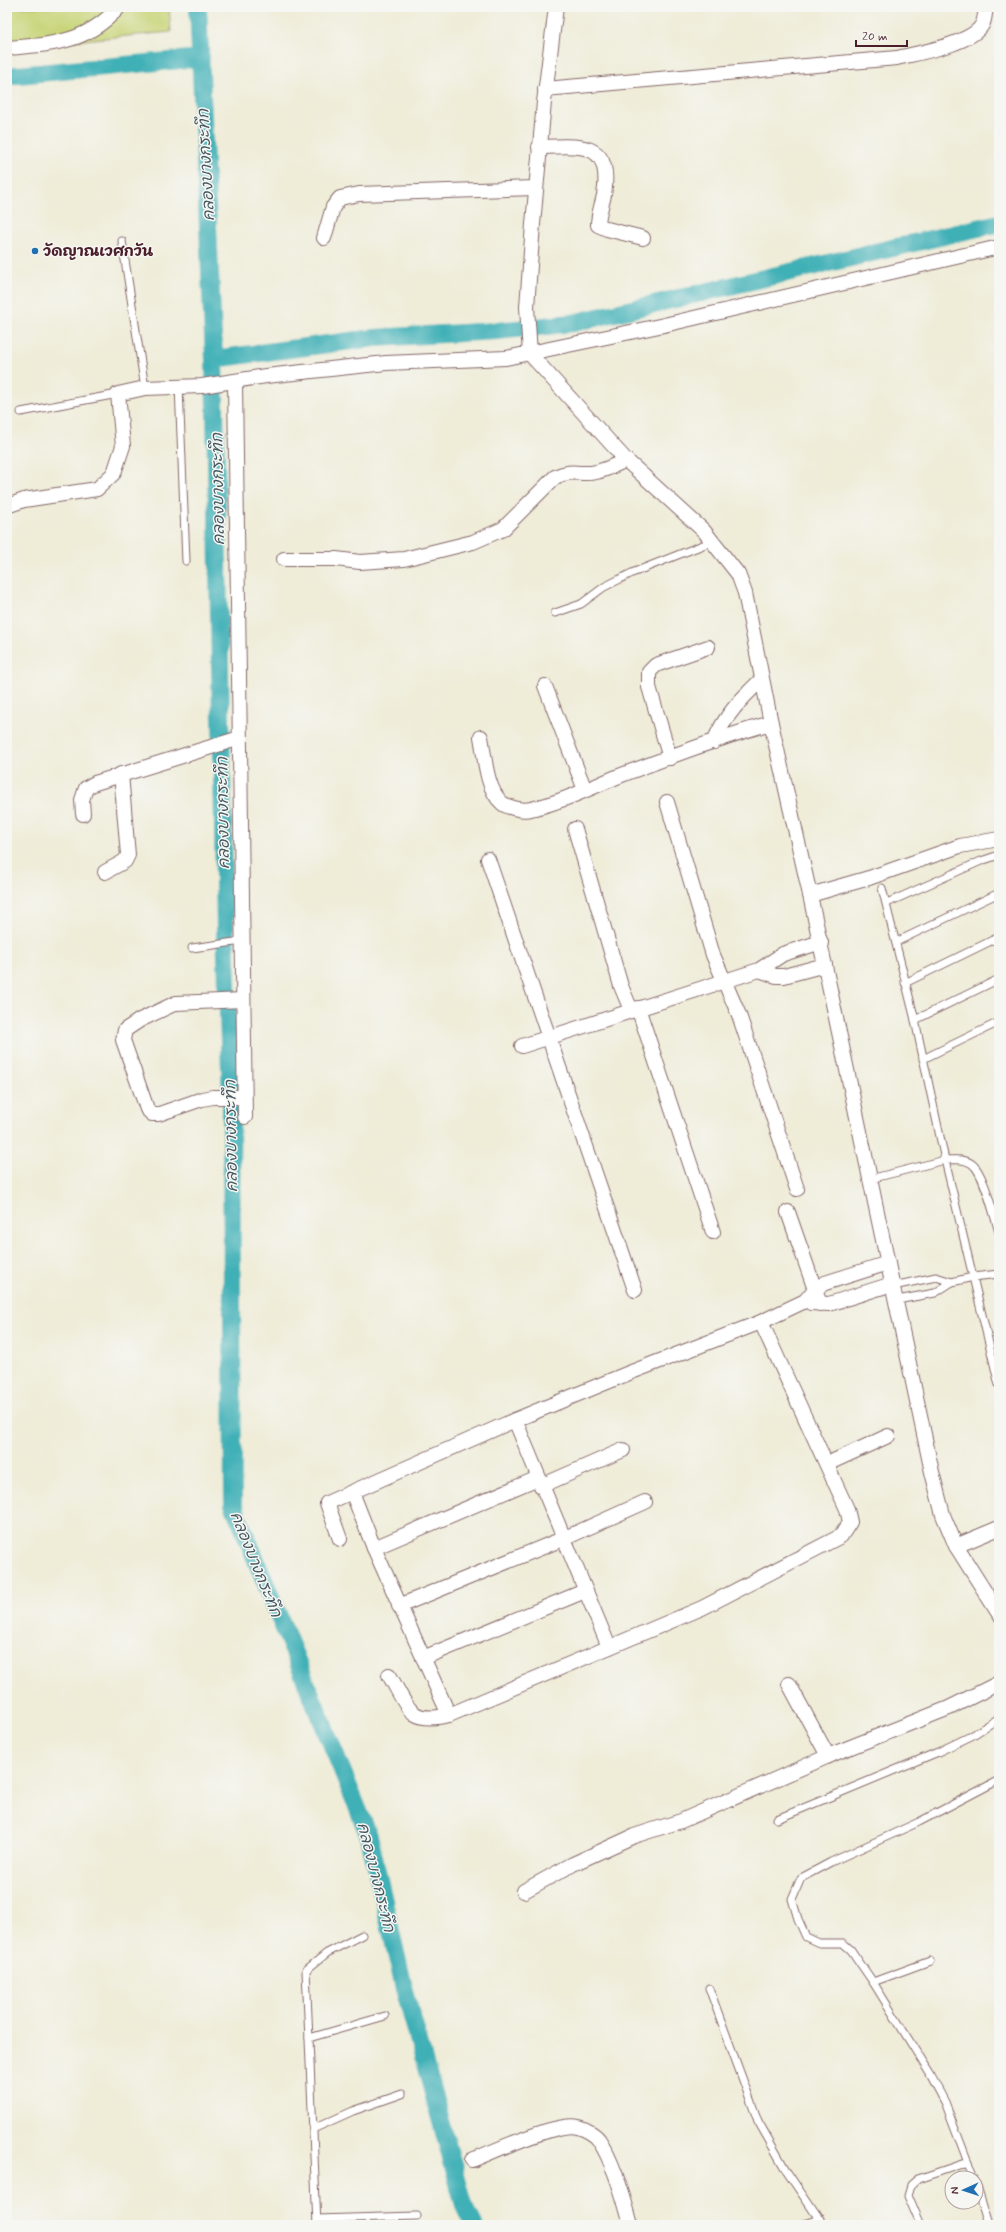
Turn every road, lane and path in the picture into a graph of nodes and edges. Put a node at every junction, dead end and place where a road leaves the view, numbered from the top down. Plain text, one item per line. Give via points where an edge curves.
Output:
1 (119, 7) edge
2 (556, 7) edge
3 (986, 7) edge
4 (7, 48) edge
5 (545, 89) junction
6 (540, 146) junction
7 (536, 188) junction
8 (324, 238) dead end
9 (643, 238) dead end
10 (122, 241) dead end
11 (999, 247) edge
12 (530, 354) junction
13 (229, 382) junction
14 (179, 386) junction
15 (145, 388) junction
16 (118, 394) junction
17 (21, 412) dead end
18 (626, 460) junction
19 (7, 506) edge
20 (713, 541) junction
21 (284, 560) dead end
22 (186, 561) dead end
23 (555, 614) dead end
24 (708, 647) dead end
25 (762, 679) junction
26 (545, 686) dead end
27 (771, 723) junction
28 (481, 737) dead end
29 (240, 738) junction
30 (714, 742) junction
31 (670, 758) junction
32 (121, 774) junction
33 (585, 790) junction
34 (668, 802) dead end
35 (83, 814) dead end
36 (575, 829) dead end
37 (999, 839) edge
38 (999, 855) edge
39 (488, 859) dead end
40 (105, 872) dead end
41 (882, 888) dead end
42 (999, 893) edge
43 (810, 895) junction
44 (887, 903) junction
45 (999, 937) edge
46 (238, 940) junction
47 (820, 942) junction
48 (896, 942) junction
49 (192, 948) dead end
50 (825, 965) junction
51 (759, 970) junction
52 (999, 980) edge
53 (724, 981) junction
54 (905, 983) junction
55 (241, 1000) junction
56 (635, 1009) junction
57 (915, 1020) junction
58 (999, 1022) edge
59 (550, 1038) junction
60 (522, 1046) dead end
61 (923, 1059) junction
62 (241, 1097) junction
63 (245, 1117) dead end
64 (945, 1160) junction
65 (870, 1178) junction
66 (797, 1189) dead end
67 (788, 1212) dead end
68 (713, 1232) dead end
69 (999, 1232) edge
70 (888, 1263) junction
71 (999, 1274) edge
72 (973, 1277) junction
73 (952, 1282) junction
74 (893, 1285) junction
75 (635, 1290) dead end
76 (815, 1290) junction
77 (897, 1300) junction
78 (805, 1301) junction
79 (820, 1304) junction
80 (761, 1322) junction
81 (999, 1385) edge
82 (514, 1420) junction
83 (888, 1436) dead end
84 (623, 1450) dead end
85 (826, 1464) junction
86 (540, 1482) junction
87 (352, 1492) junction
88 (645, 1502) dead end
89 (999, 1528) edge
90 (565, 1538) junction
91 (340, 1539) dead end
92 (956, 1546) junction
93 (374, 1548) junction
94 (585, 1591) junction
95 (399, 1606) junction
96 (999, 1614) edge
97 (609, 1647) junction
98 (423, 1658) junction
99 (389, 1675) dead end
100 (999, 1682) edge
101 (789, 1684) dead end
102 (449, 1714) junction
103 (999, 1718) edge
104 (828, 1756) junction
105 (999, 1780) edge
106 (777, 1819) dead end
107 (524, 1891) dead end
108 (362, 1935) dead end
109 (930, 1961) dead end
110 (873, 1982) junction
111 (709, 1988) dead end
112 (385, 2016) dead end
113 (309, 2038) junction
114 (402, 2094) dead end
115 (313, 2129) junction
116 (472, 2160) dead end
117 (968, 2162) junction
118 (971, 2170) edge
119 (984, 2209) edge
120 (417, 2216) dead end
121 (317, 2222) edge
122 (822, 2222) edge
123 (631, 2225) edge
124 (800, 2225) edge
125 (921, 2225) edge
126 (989, 2225) edge

1 - 4 street via 110,17 87,33 59,44
2 - 5 street
3 - 5 street via 983,25 973,35 937,48 897,58
5 - 6 street
6 - 7 street
6 - 9 street via 582,145 601,158 606,168 598,225
7 - 8 street via 359,194 340,198 333,207
7 - 12 street via 527,307
10 - 15 lane
11 - 12 street
12 - 13 street via 506,358 386,363
12 - 18 street
13 - 14 street
13 - 29 street
14 - 15 street
14 - 22 lane
15 - 16 street
16 - 17 lane
16 - 19 street via 123,446 114,473 98,489 24,500
18 - 20 street
18 - 21 street via 595,473 577,471 555,477 503,529 473,542 404,559 360,562
20 - 23 lane via 632,573 604,587 581,604
20 - 25 street via 738,574 745,593
24 - 31 street via 656,665 649,672 649,687
25 - 27 street
25 - 30 street via 721,724
26 - 33 street
27 - 30 street
27 - 43 street
28 - 33 street via 492,788 502,803 530,810
29 - 32 street
29 - 46 street
30 - 31 street
31 - 33 street
32 - 35 street via 86,788 82,800
32 - 40 street via 128,855 125,861
34 - 53 street via 713,955
36 - 56 street via 621,986
37 - 43 street via 960,846 869,878
38 - 44 lane
39 - 59 street
41 - 44 lane
42 - 48 lane
43 - 47 street
44 - 48 lane
45 - 54 lane
46 - 49 lane
46 - 55 street
47 - 50 street
47 - 51 street via 783,954
48 - 54 lane
50 - 51 street via 784,976
50 - 65 street
51 - 53 street
52 - 57 lane
53 - 56 street
53 - 66 street via 739,1015
54 - 57 lane
55 - 62 street
55 - 62 street via 176,1003 125,1030 123,1040 147,1109 152,1114 213,1097
56 - 59 street
56 - 68 street
57 - 61 lane
58 - 61 lane
59 - 60 street
59 - 75 street
61 - 64 lane
62 - 63 street
64 - 65 lane
64 - 69 lane via 963,1160 973,1164 980,1176
64 - 72 lane
65 - 70 street
67 - 76 street
70 - 74 street
70 - 76 street via 825,1283
71 - 72 lane
72 - 73 lane
72 - 81 lane
73 - 74 lane via 936,1277
73 - 77 lane via 942,1290
74 - 77 street
74 - 79 street via 840,1301
76 - 78 street
76 - 79 street
77 - 92 street via 932,1472 943,1515
78 - 79 street
78 - 80 street
80 - 82 street
80 - 85 street
82 - 86 street
82 - 87 street
83 - 85 street
84 - 86 street
85 - 97 street via 847,1509 850,1522 841,1536 702,1608
86 - 90 street
86 - 93 street
87 - 91 street via 327,1503
87 - 93 street
88 - 90 street
89 - 92 street
90 - 94 street
90 - 95 street
92 - 96 street
93 - 95 street
94 - 97 street
94 - 98 street
95 - 98 street
97 - 102 street
98 - 102 street
99 - 102 street via 413,1714 432,1719
100 - 104 street via 949,1708
101 - 104 street
103 - 106 lane via 973,1736
104 - 107 street via 681,1821 634,1836 573,1864
105 - 110 lane via 919,1822 801,1878 792,1899 806,1937 819,1943 843,1943 851,1950
108 - 113 lane via 327,1953 306,1970
109 - 110 lane
110 - 117 lane via 941,2095
111 - 122 lane via 758,2121 787,2172
112 - 113 lane
113 - 115 lane
114 - 115 lane via 353,2111
115 - 121 lane
116 - 123 street via 555,2129 577,2126 598,2139 615,2175
117 - 118 lane
117 - 125 lane via 918,2179 911,2185 908,2195
119 - 126 lane
120 - 121 lane
122 - 124 lane

